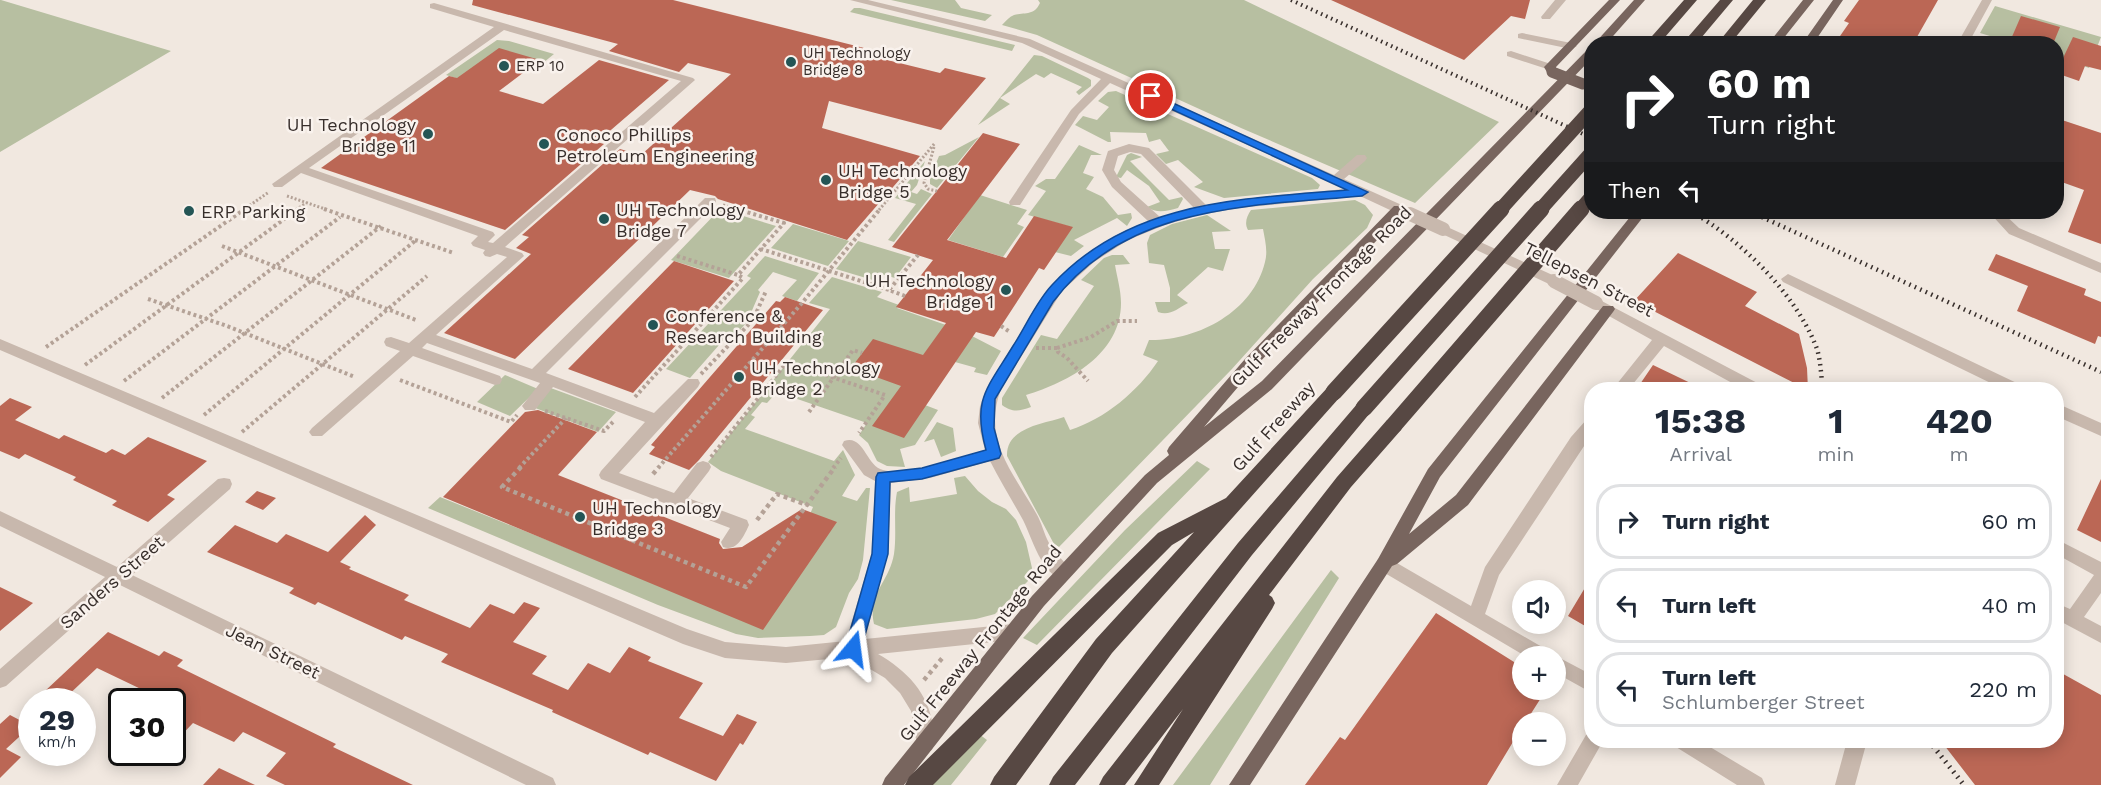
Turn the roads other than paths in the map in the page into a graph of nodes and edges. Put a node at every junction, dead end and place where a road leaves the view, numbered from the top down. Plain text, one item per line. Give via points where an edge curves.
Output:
1 (855, 0) edge
2 (1560, 0) edge
3 (1615, 0) edge
4 (1640, 0) edge
5 (1691, 0) edge
6 (1727, 0) edge
7 (1760, 0) edge
8 (1809, 0) edge
9 (1838, 0) edge
10 (1987, 0) edge
11 (439, 3) edge
12 (1546, 16) dead end
13 (502, 26) junction
14 (1522, 36) dead end
15 (1606, 36) edge
16 (1658, 36) edge
17 (1695, 36) edge
18 (1730, 36) edge
19 (1780, 36) edge
20 (1813, 36) edge
21 (1967, 36) edge
22 (1570, 46) junction
23 (1511, 54) dead end
24 (1584, 59) edge
25 (1551, 70) junction
26 (1110, 77) junction
27 (1584, 85) edge
28 (1584, 118) edge
29 (1361, 158) dead end
30 (1584, 161) edge
31 (301, 169) junction
32 (1336, 180) junction
33 (277, 189) road end
34 (1362, 192) junction
35 (710, 201) road end
36 (1015, 201) dead end
37 (1584, 205) edge
38 (1202, 209) junction
39 (1404, 212) junction
40 (1635, 219) edge
41 (2002, 219) edge
42 (1157, 222) junction
43 (491, 253) junction
44 (2101, 268) edge
45 (1788, 279) dead end
46 (1602, 306) junction
47 (425, 337) junction
48 (1662, 338) junction
49 (391, 342) dead end
50 (0, 344) edge
51 (411, 350) junction
52 (535, 375) junction
53 (495, 380) dead end
54 (550, 381) junction
55 (1626, 382) edge
56 (1743, 382) edge
57 (1983, 382) edge
58 (693, 383) road end
59 (530, 406) road end
60 (2064, 413) edge
61 (656, 420) junction
62 (2101, 430) edge
63 (317, 432) dead end
64 (1584, 433) edge
65 (850, 444) road end
66 (994, 454) junction
67 (703, 467) road end
68 (883, 477) junction
69 (1151, 479) junction
70 (1344, 482) junction
71 (224, 484) dead end
72 (1237, 499) junction
73 (677, 501) junction
74 (0, 518) edge
75 (729, 542) dead end
76 (2064, 550) edge
77 (1384, 564) junction
78 (2101, 570) edge
79 (1063, 573) junction
80 (119, 576) junction
81 (2101, 579) edge
82 (2064, 614) edge
83 (1475, 618) junction
84 (2073, 619) junction
85 (1013, 632) junction
86 (2101, 635) edge
87 (1524, 646) edge
88 (853, 649) junction
89 (1566, 670) edge
90 (0, 680) edge
91 (1584, 681) edge
92 (925, 744) junction
93 (1589, 748) edge
94 (1694, 748) edge
95 (1855, 748) edge
96 (546, 785) edge
97 (892, 785) edge
98 (917, 785) edge
99 (1002, 785) edge
100 (1061, 785) edge
101 (1111, 785) edge
102 (1146, 785) edge
103 (1239, 785) edge
104 (1567, 785) edge
105 (1755, 785) edge
106 (1845, 785) edge

1 - 26 street, Tellepsen Street via 1026,41
2 - 12 street
3 - 22 main road
4 - 15 main road
5 - 16 highway
6 - 17 highway
7 - 18 highway
8 - 19 main road
9 - 20 main road
10 - 21 street
11 - 13 street
13 - 31 street
13 - 43 street via 690,80
14 - 22 street
22 - 25 main road
23 - 25 street
24 - 69 main road, Gulf Freeway Frontage Road via 1268,385
25 - 27 main road, bridge
26 - 32 street, Tellepsen Street
26 - 36 street via 1075,112
28 - 72 highway, Gulf Freeway, bridge
29 - 32 street
30 - 100 highway, bridge via 1364,408 1245,549
31 - 33 street
31 - 43 street via 488,235 478,243
32 - 34 street, Tellepsen Street
34 - 38 street
34 - 39 street, Tellepsen Street
35 - 52 street
37 - 70 highway, bridge
38 - 42 street
38 - 42 street via 1145,150 1129,148 1112,154 1108,170 1116,184
39 - 46 street, Tellepsen Street, bridge
39 - 69 main road via 1250,363
40 - 77 main road via 1434,473
41 - 44 street via 2014,231
42 - 66 street via 1120,238 1088,259 1057,288 988,399 987,428
43 - 47 street via 517,256
45 - 57 street
46 - 48 street, Tellepsen Street
46 - 77 main road via 1462,500
47 - 51 street
47 - 52 street
48 - 55 street
48 - 56 street, Tellepsen Street
49 - 51 street
50 - 88 street via 701,643 734,652 786,655
51 - 53 street
51 - 63 street
52 - 54 street
54 - 59 street
54 - 61 street
58 - 61 street
60 - 62 street
61 - 73 street via 608,475
64 - 83 street via 1491,572
65 - 68 street via 871,472
66 - 68 street via 922,474
66 - 79 street via 1032,521 1043,549
67 - 73 street
68 - 88 street via 880,554
69 - 79 main road, Gulf Freeway Frontage Road
70 - 101 highway
70 - 102 highway
71 - 80 street, Sanders Street
72 - 98 highway via 1165,539
72 - 99 highway, Gulf Freeway via 1104,646
73 - 75 street via 741,525
74 - 80 street, Jean Street
76 - 78 street
77 - 83 street
77 - 103 main road
79 - 85 main road, Gulf Freeway Frontage Road
80 - 90 street, Sanders Street
80 - 96 street, Jean Street
81 - 84 street
82 - 84 street
83 - 87 street
84 - 86 street
85 - 88 street
85 - 92 main road, Gulf Freeway Frontage Road
88 - 92 street via 890,669 904,683 920,708
89 - 91 street
92 - 97 main road, Gulf Freeway Frontage Road
93 - 104 street
94 - 105 street
95 - 106 street

